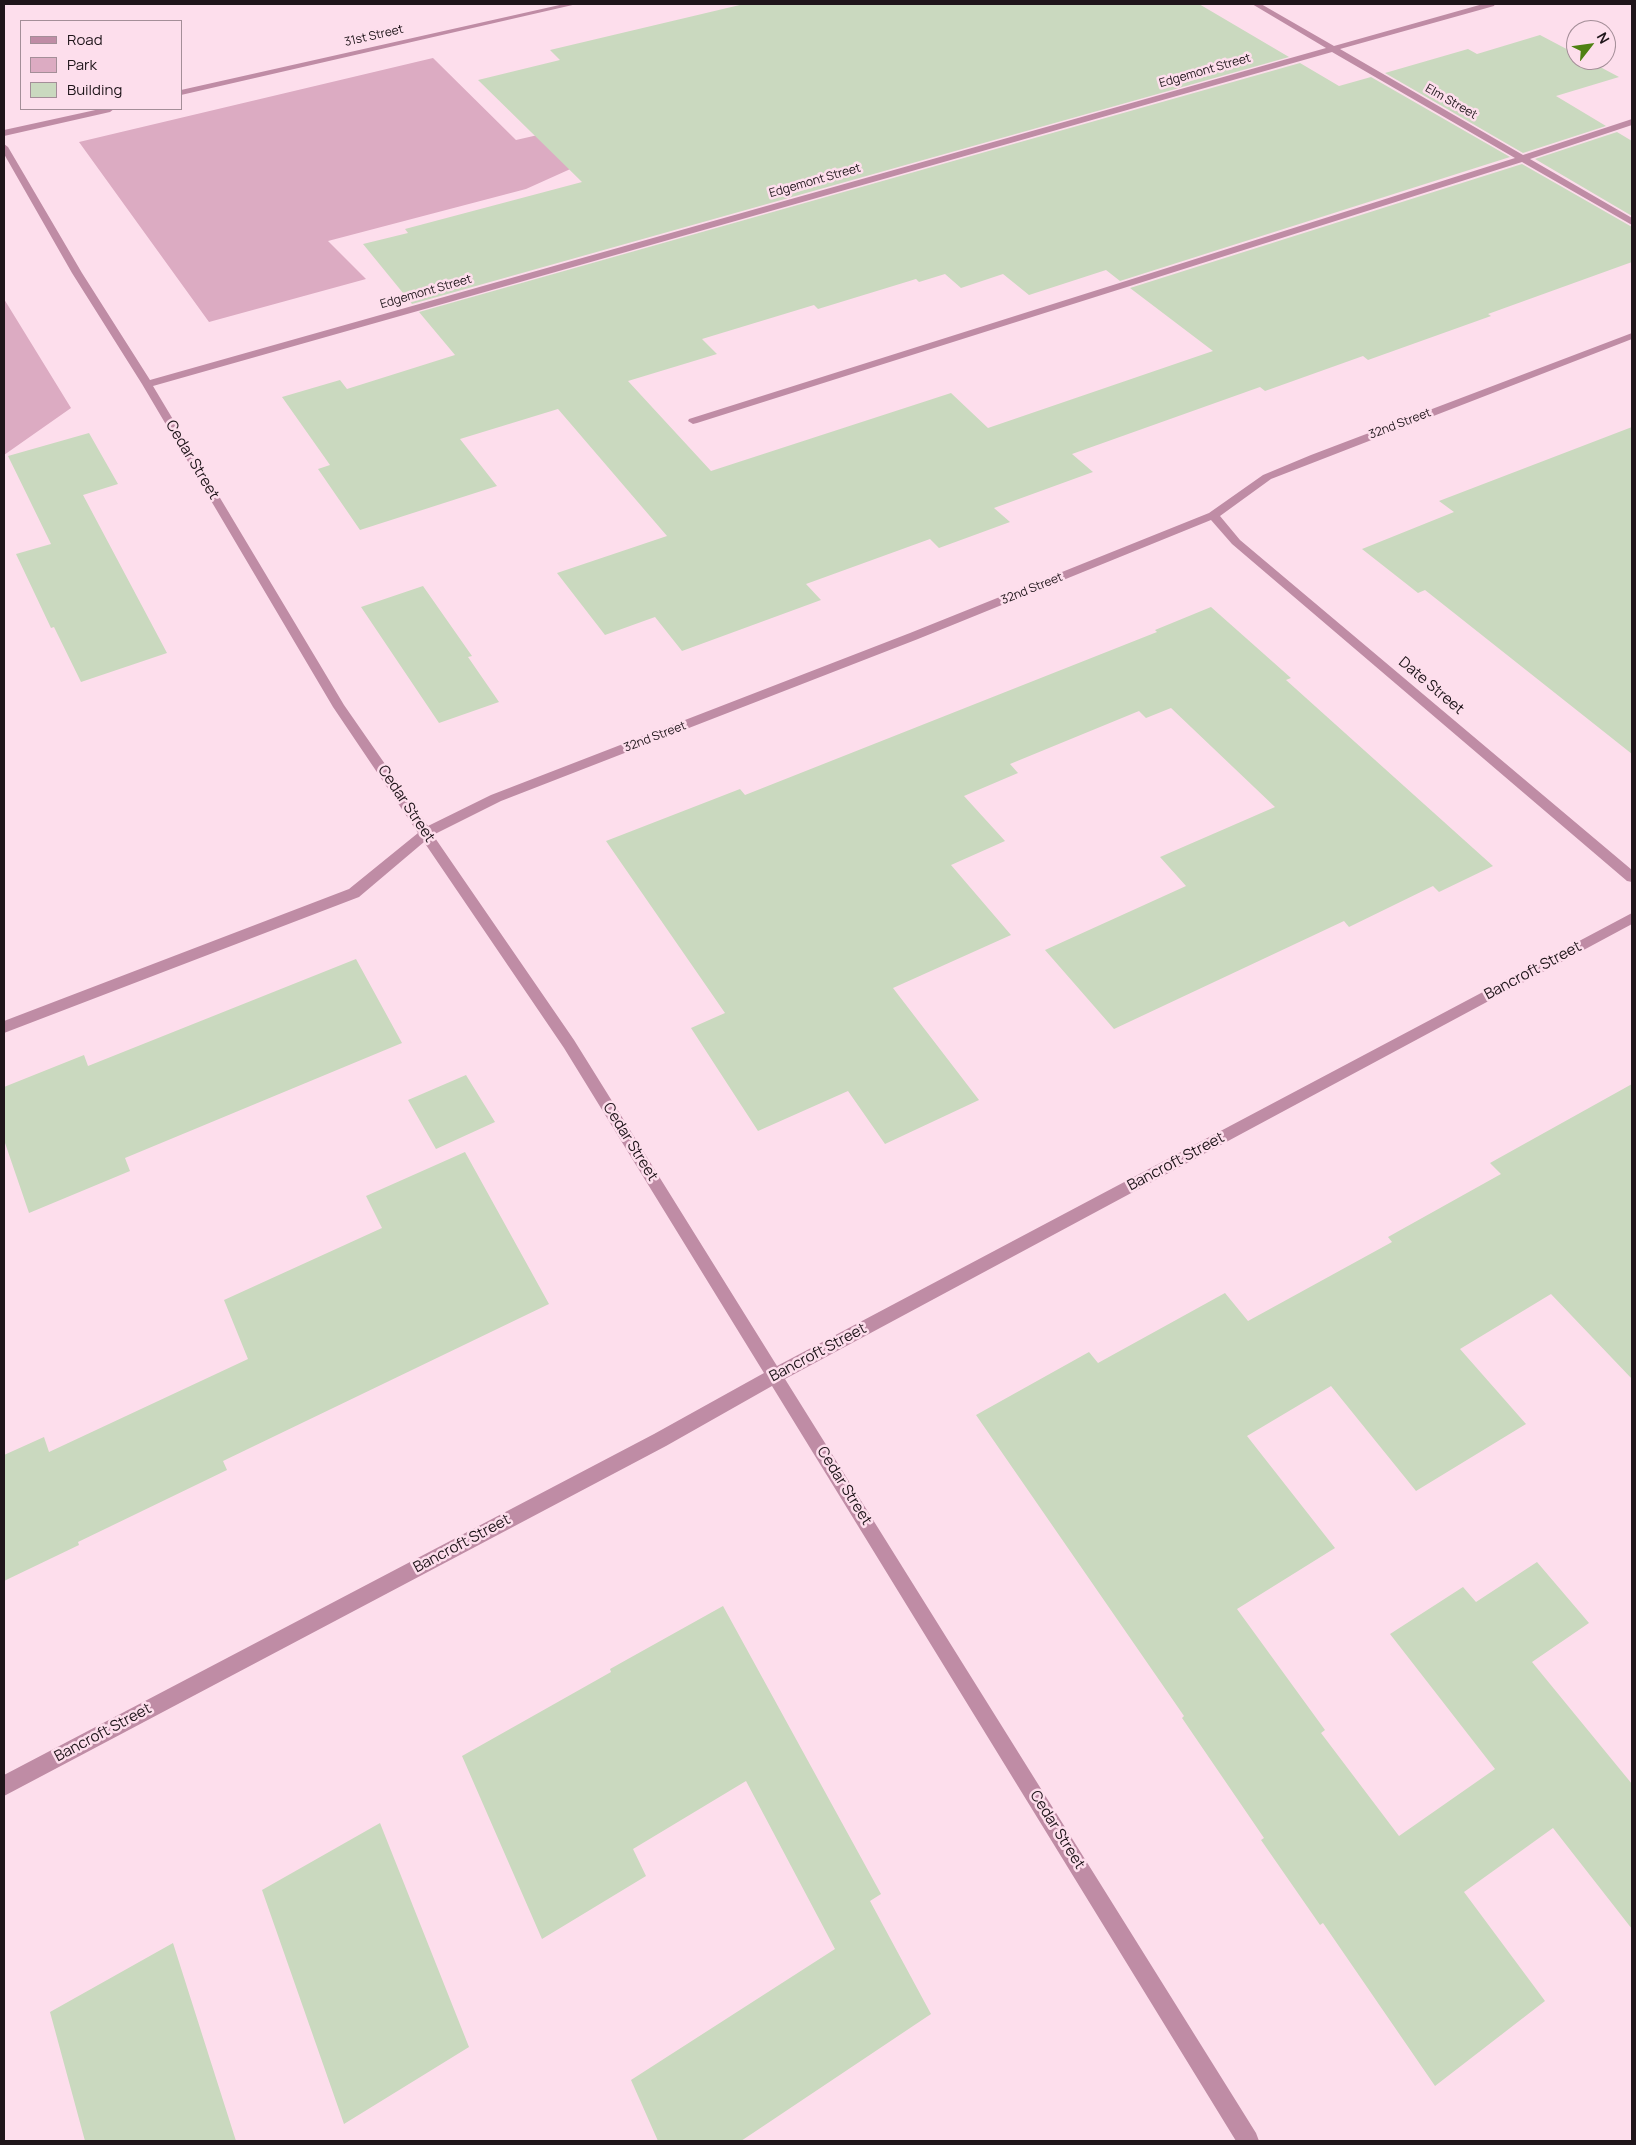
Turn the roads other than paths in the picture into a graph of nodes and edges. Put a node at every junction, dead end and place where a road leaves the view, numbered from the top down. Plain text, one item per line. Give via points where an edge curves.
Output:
1 (573, 4) edge
2 (1256, 4) edge
3 (1491, 4) edge
4 (1333, 48) junction
5 (182, 93) edge
6 (106, 110) edge
7 (1632, 122) edge
8 (4, 133) edge
9 (4, 147) edge
10 (1524, 158) junction
11 (1632, 222) edge
12 (1632, 336) edge
13 (147, 384) junction
14 (693, 421) dead end
15 (1213, 516) junction
16 (426, 833) junction
17 (1632, 877) edge
18 (1632, 918) edge
19 (4, 1027) edge
20 (776, 1375) junction
21 (4, 1786) edge
22 (1248, 2141) edge

1 - 5 street, 31st Street
2 - 4 street, Elm Street
3 - 4 street, Edgemont Street
4 - 10 street, Elm Street
4 - 13 street, Edgemont Street
6 - 8 street
7 - 10 street
9 - 13 street, Cedar Street via 77,273
10 - 11 street, Elm Street
10 - 14 street
12 - 15 street, 32nd Street via 1267,477
13 - 16 street, Cedar Street via 339,707
15 - 16 street, 32nd Street via 496,798
15 - 17 street, Date Street via 1236,542
16 - 19 street, 32nd Street via 354,892
16 - 20 street, Cedar Street via 569,1044
18 - 20 street, Bancroft Street
20 - 21 street, Bancroft Street via 660,1440
20 - 22 street, Cedar Street

